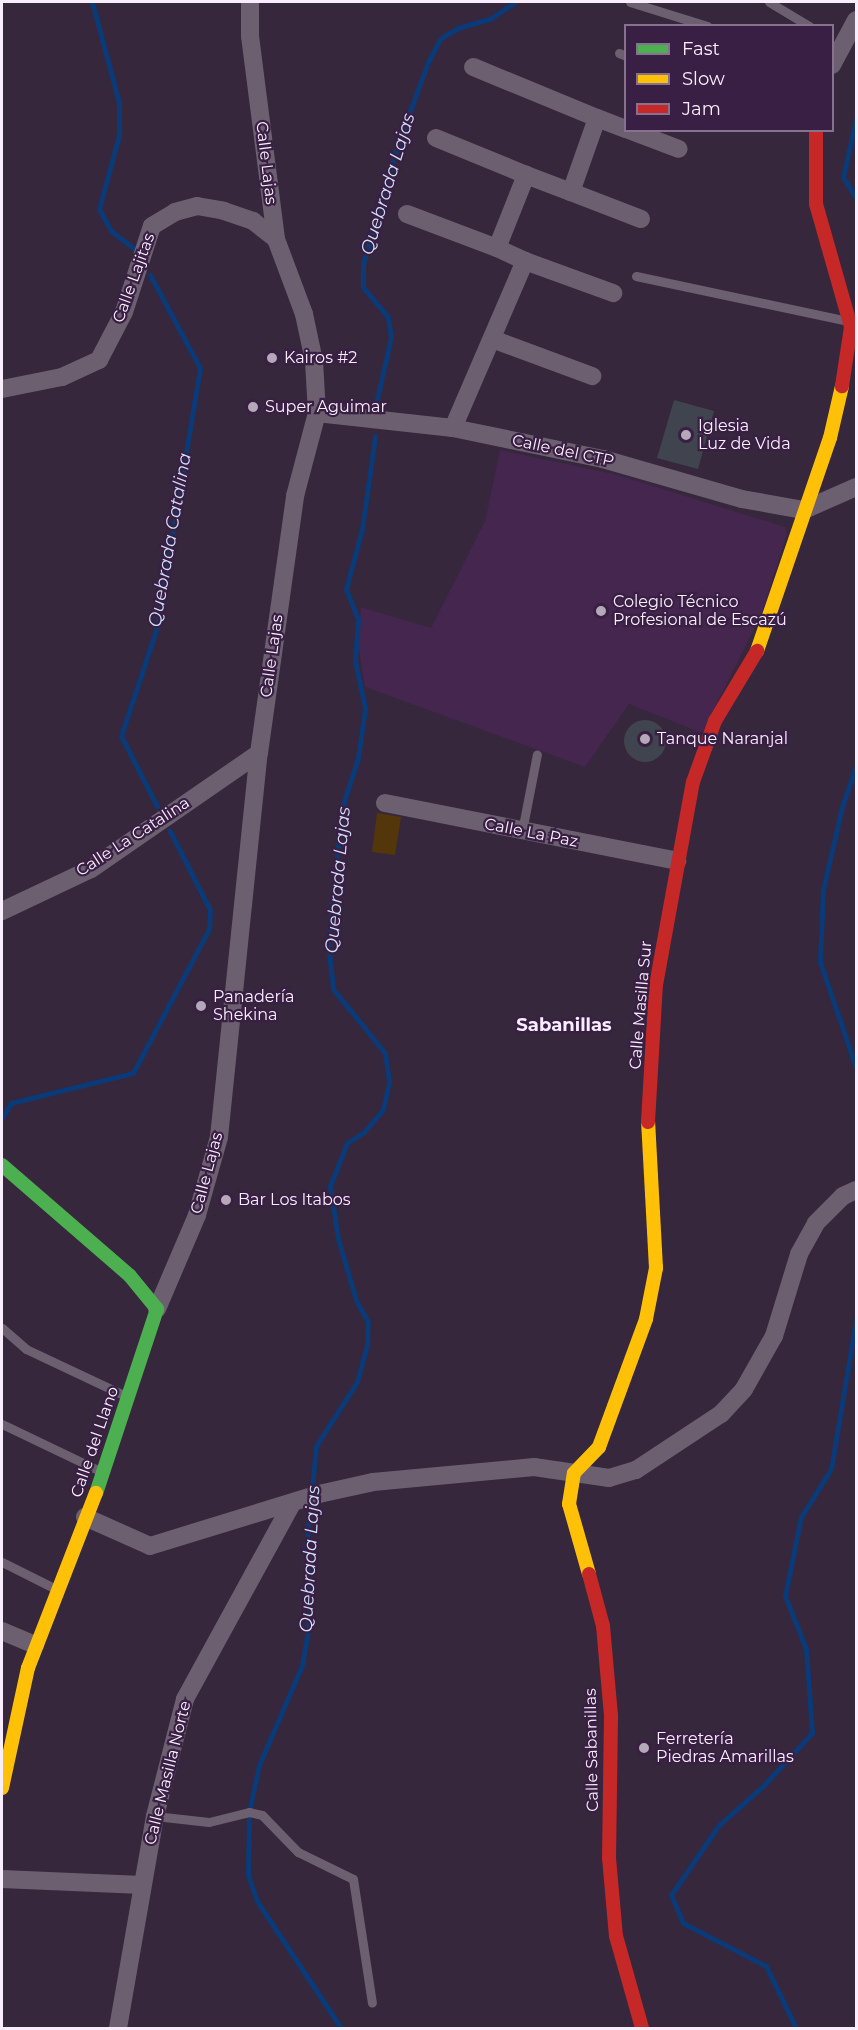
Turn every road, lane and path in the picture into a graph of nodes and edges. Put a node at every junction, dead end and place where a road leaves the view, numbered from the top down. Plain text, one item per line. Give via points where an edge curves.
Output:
1 (250, 2) edge
2 (630, 2) edge
3 (769, 2) edge
4 (856, 20) edge
5 (701, 24) edge
6 (806, 24) edge
7 (837, 42) edge
8 (473, 67) dead end
9 (597, 118) junction
10 (624, 129) edge
11 (632, 132) edge
12 (813, 135) edge
13 (436, 138) dead end
14 (679, 150) dead end
15 (526, 175) junction
16 (571, 192) junction
17 (407, 214) dead end
18 (641, 219) dead end
19 (276, 239) junction
20 (497, 248) junction
21 (525, 261) junction
22 (636, 276) dead end
23 (613, 293) dead end
24 (849, 322) junction
25 (492, 339) junction
26 (592, 376) dead end
27 (2, 388) edge
28 (317, 413) junction
29 (453, 428) junction
30 (856, 487) edge
31 (804, 510) junction
32 (259, 753) junction
33 (537, 754) dead end
34 (385, 803) dead end
35 (522, 831) junction
36 (677, 861) junction
37 (2, 911) edge
38 (2, 1165) edge
39 (850, 1193) edge
40 (157, 1309) junction
41 (2, 1329) edge
42 (128, 1397) junction
43 (2, 1424) edge
44 (104, 1472) junction
45 (574, 1473) junction
46 (291, 1505) junction
47 (85, 1517) junction
48 (2, 1562) edge
49 (56, 1589) junction
50 (2, 1631) edge
51 (35, 1646) junction
52 (2, 1788) edge
53 (155, 1816) junction
54 (2, 1879) edge
55 (142, 1885) junction
56 (372, 2003) dead end
57 (118, 2028) edge
58 (642, 2028) edge

1 - 19 street, Calle Lajas via 250,36
2 - 5 lane
3 - 6 lane
4 - 7 street
8 - 9 street
9 - 10 street
9 - 16 street
11 - 14 street
12 - 24 street, Calle Masilla Sur via 816,204
13 - 15 street
15 - 16 street
15 - 20 street
16 - 18 street
17 - 20 street
19 - 27 street, Calle Lajitas via 253,221 224,211 197,206 175,212 152,226 124,312 99,360 62,377
19 - 28 street, Calle Lajas via 304,314 314,361
20 - 21 street
21 - 23 street
21 - 25 street
22 - 24 lane
24 - 31 street, Calle Masilla Sur via 850,348 830,438
25 - 26 street
25 - 29 street
28 - 29 street, Calle del CTP
28 - 32 street, Calle Lajas via 295,496
29 - 31 street, Calle del CTP via 603,459 742,499
30 - 31 street
31 - 36 street, Calle Masilla Sur via 753,660 715,721 693,782
32 - 37 street, Calle La Catalina via 91,869
32 - 40 street, Calle Lajas via 219,1137 197,1215
33 - 35 lane
34 - 35 street, Calle La Paz
35 - 36 street, Calle La Paz
36 - 45 street, Calle Masilla Sur via 656,985 648,1123 656,1268 646,1319 599,1447
38 - 40 street via 121,1268
39 - 45 street via 816,1223 799,1254 774,1336 744,1389 721,1414 636,1470 609,1478
40 - 42 street, Calle del Llano
41 - 42 lane via 26,1349
42 - 44 street, Calle del Llano
43 - 44 lane
44 - 47 street, Calle del Llano
45 - 46 street via 534,1467 444,1473 319,1494
45 - 58 street, Calle Sabanillas via 569,1504 603,1626 607,1669 611,1716 609,1858 616,1936
46 - 47 street via 150,1546
46 - 53 street, Calle Masilla Norte via 185,1699
47 - 49 street, Calle del Llano
48 - 49 lane
49 - 51 street, Calle del Llano
50 - 51 street
51 - 52 street, Calle del Llano
53 - 55 street, Calle Masilla Norte
53 - 56 lane via 208,1822 249,1812 262,1815 298,1852 353,1879
54 - 55 street
55 - 57 street, Calle Masilla Norte

